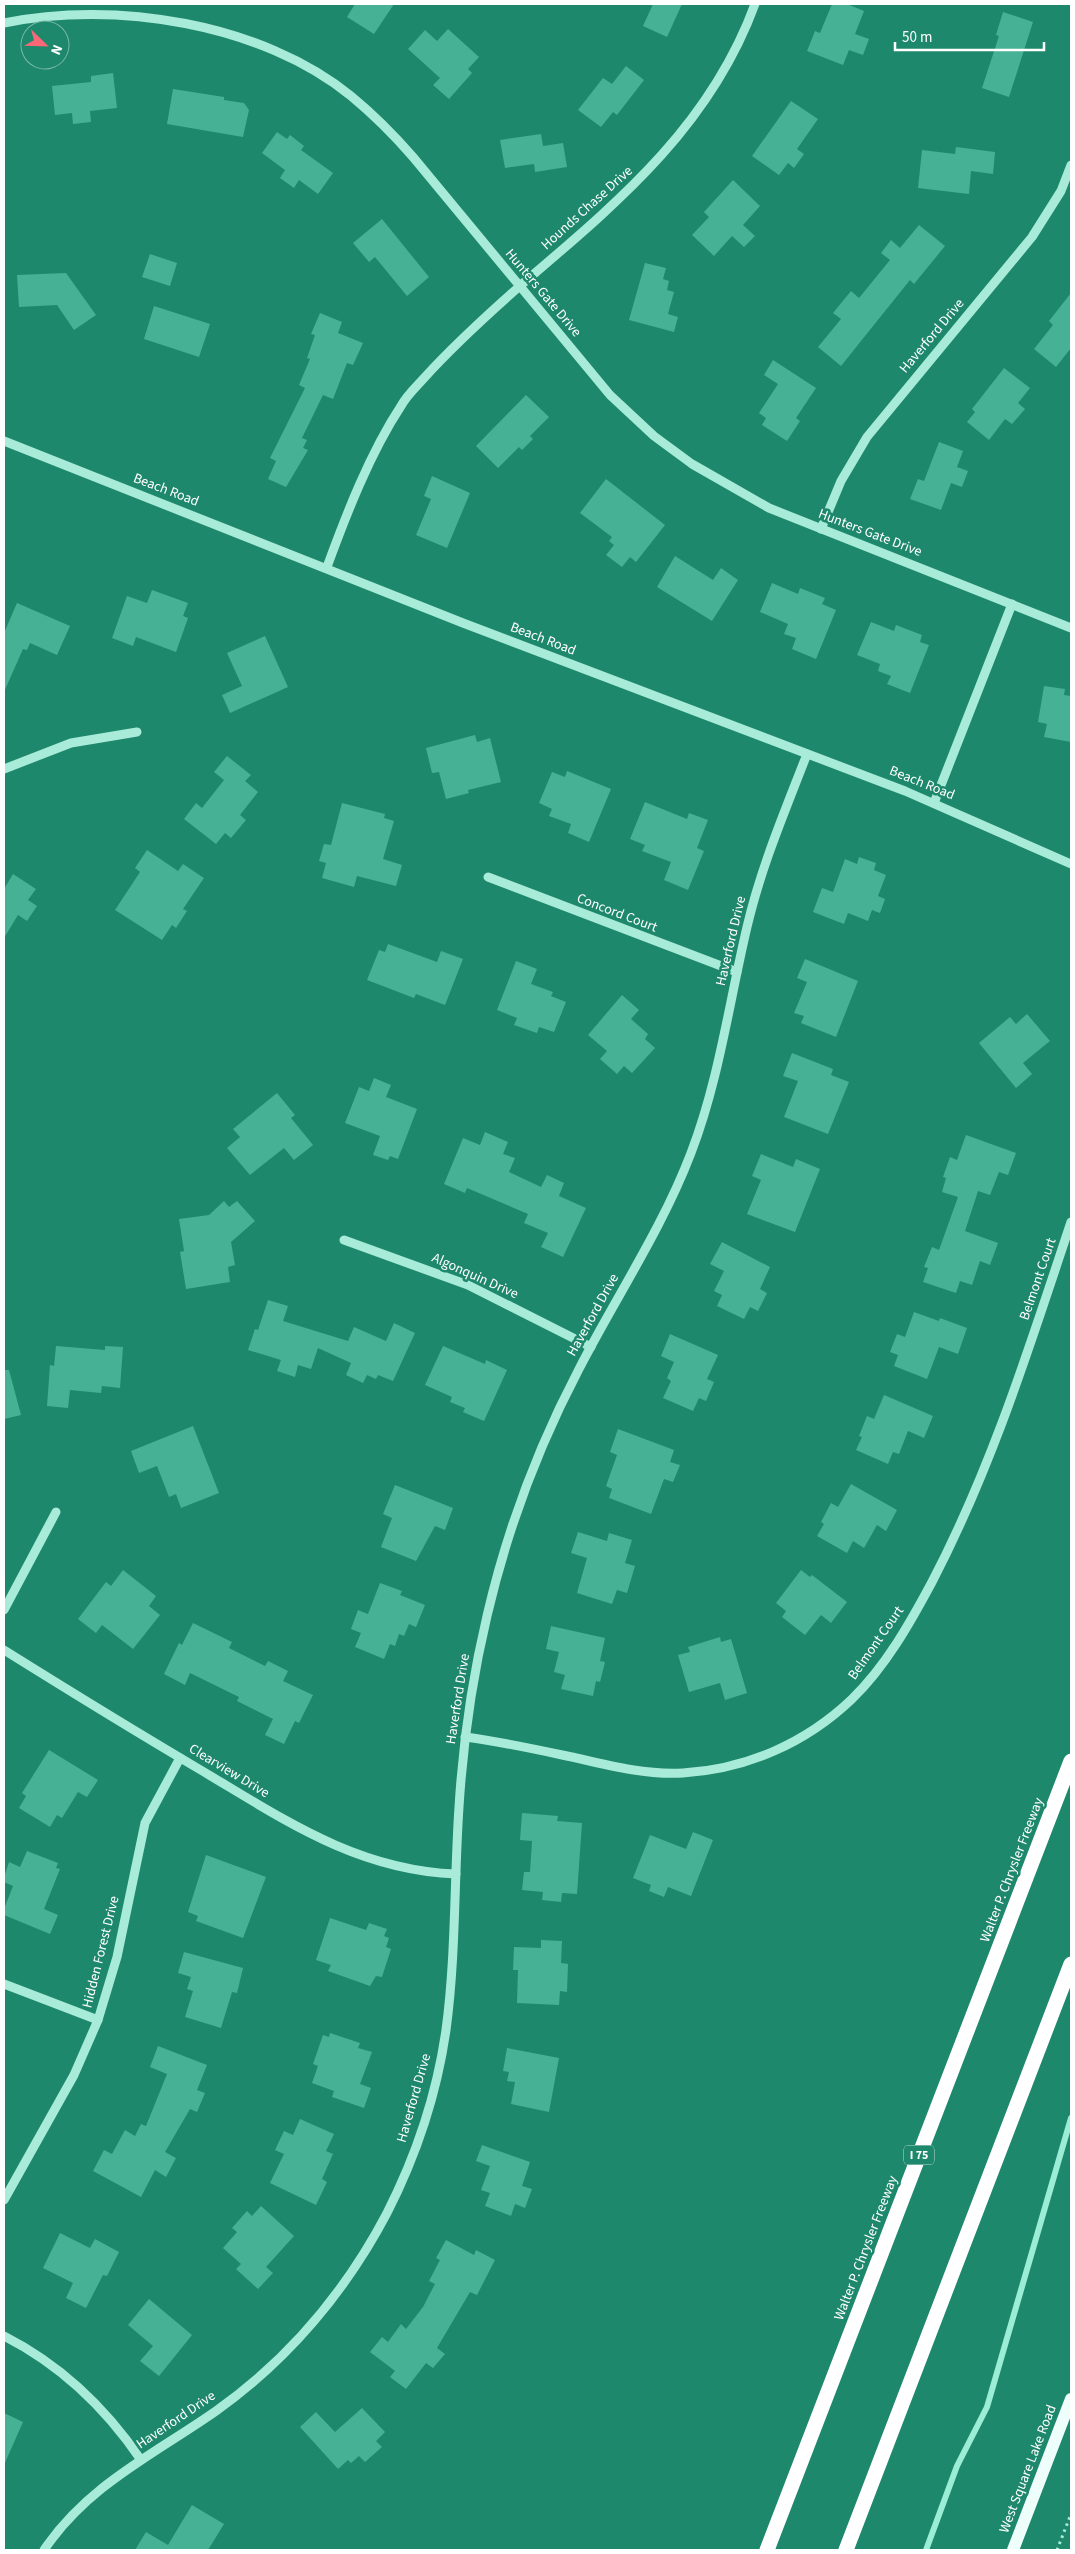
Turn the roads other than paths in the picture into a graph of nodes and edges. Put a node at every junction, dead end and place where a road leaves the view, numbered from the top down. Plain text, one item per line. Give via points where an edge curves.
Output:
1 (755, 4) edge
2 (4, 23) edge
3 (1071, 165) edge
4 (520, 286) junction
5 (4, 442) edge
6 (821, 529) junction
7 (327, 567) junction
8 (1012, 604) junction
9 (1071, 628) edge
10 (137, 732) dead end
11 (807, 754) junction
12 (4, 770) edge
13 (934, 803) junction
14 (1071, 864) edge
15 (488, 877) dead end
16 (736, 972) junction
17 (1071, 1222) edge
18 (344, 1240) dead end
19 (591, 1347) junction
20 (56, 1512) dead end
21 (4, 1610) edge
22 (4, 1650) edge
23 (465, 1737) junction
24 (180, 1758) junction
25 (1071, 1761) edge
26 (456, 1874) junction
27 (1071, 1964) edge
28 (4, 1984) edge
29 (98, 2020) junction
30 (4, 2200) edge
31 (4, 2336) edge
32 (1071, 2399) edge
33 (141, 2460) junction
34 (44, 2550) edge
35 (767, 2550) edge
36 (846, 2550) edge
37 (1013, 2550) edge

1 - 4 street, Hounds Chase Drive via 744,33 707,100 656,164 613,206
2 - 4 street, Hunters Gate Drive via 31,16 94,10 162,15 231,33 293,60 350,96 386,128
3 - 6 street, Haverford Drive via 1061,191 1032,238 867,437 841,482
4 - 6 street, Hunters Gate Drive via 610,395 654,436 740,494
4 - 7 street, Hounds Chase Drive via 454,345 401,405 362,480
5 - 7 street, Beach Road
6 - 8 street, Hunters Gate Drive
7 - 11 street, Beach Road via 463,623
8 - 9 street, Hunters Gate Drive
8 - 13 street
10 - 12 street via 71,743
11 - 13 street, Beach Road
11 - 16 street, Haverford Drive via 764,866
13 - 14 street, Beach Road
15 - 16 street, Concord Court
16 - 19 street, Haverford Drive via 721,1058 689,1158 660,1221
17 - 23 street, Belmont Court via 999,1435 957,1534 906,1629 886,1659 853,1698 826,1721 794,1742 757,1758 734,1766 682,1773 626,1769
18 - 19 street, Algonquin Drive via 468,1286
19 - 23 street, Haverford Drive via 550,1428 523,1493 486,1617
20 - 21 street
22 - 24 street, Clearview Drive
23 - 26 street, Haverford Drive
24 - 26 street, Clearview Drive via 301,1830 340,1848 402,1868
24 - 29 street, Hidden Forest Drive via 145,1823 117,1957
25 - 35 highway, Walter P. Chrysler Freeway / I 75
26 - 33 street, Haverford Drive via 446,2032 436,2083 420,2137 386,2214 346,2281 280,2358 220,2408
27 - 36 highway
28 - 29 street
29 - 30 street, Hidden Forest Drive via 74,2075
31 - 33 street via 53,2364 82,2390 104,2412
32 - 37 main road, West Square Lake Road
33 - 34 street, Haverford Drive via 88,2499 65,2521

